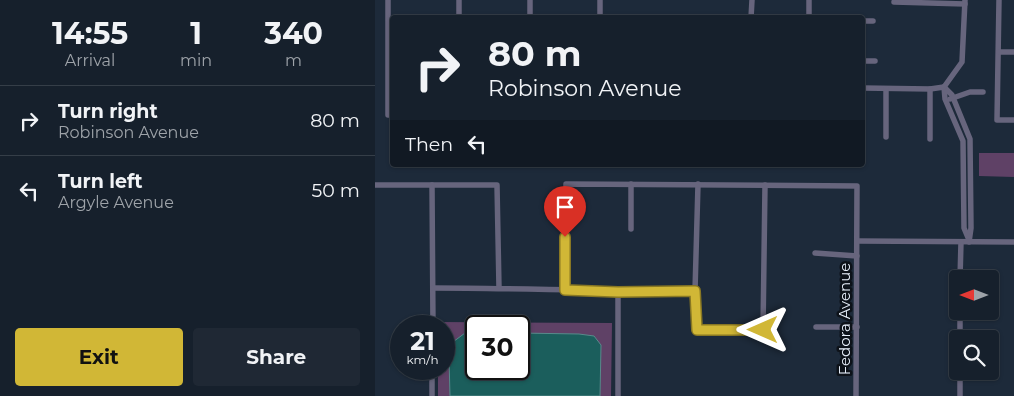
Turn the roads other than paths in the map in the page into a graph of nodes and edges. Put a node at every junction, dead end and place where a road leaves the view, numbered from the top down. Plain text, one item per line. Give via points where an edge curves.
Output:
1 (388, 0) edge
2 (459, 0) edge
3 (530, 0) edge
4 (600, 0) edge
5 (752, 0) edge
6 (809, 0) edge
7 (999, 0) edge
8 (894, 2) dead end
9 (965, 2) edge
10 (459, 15) edge
11 (530, 15) edge
12 (600, 15) edge
13 (751, 15) edge
14 (809, 15) edge
15 (865, 21) edge
16 (873, 21) dead end
17 (999, 52) junction
18 (1014, 52) edge
19 (875, 60) dead end
20 (865, 61) edge
21 (944, 87) junction
22 (865, 88) edge
23 (886, 89) junction
24 (930, 90) junction
25 (983, 92) dead end
26 (953, 98) junction
27 (946, 101) junction
28 (390, 115) edge
29 (1014, 120) edge
30 (886, 137) dead end
31 (929, 139) dead end
32 (631, 184) junction
33 (698, 184) junction
34 (375, 185) edge
35 (432, 185) junction
36 (765, 185) junction
37 (631, 229) dead end
38 (858, 241) junction
39 (961, 242) junction
40 (969, 242) junction
41 (1014, 242) edge
42 (815, 253) dead end
43 (857, 256) junction
44 (960, 270) edge
45 (433, 288) junction
46 (499, 288) junction
47 (565, 290) junction
48 (695, 291) junction
49 (618, 292) junction
50 (433, 315) edge
51 (816, 327) dead end
52 (857, 327) junction
53 (432, 380) edge
54 (960, 380) edge
55 (432, 396) edge
56 (618, 396) edge
57 (856, 396) edge
58 (960, 396) edge

1 - 28 street
2 - 10 street
3 - 11 street
4 - 12 street
5 - 13 street
6 - 14 street
7 - 17 street
8 - 9 street
9 - 21 street via 962,62
15 - 16 street
17 - 18 street
17 - 29 street via 997,120
19 - 20 street
21 - 24 street
21 - 26 street
21 - 27 street
22 - 23 street
23 - 24 street
23 - 30 street
24 - 31 street
25 - 26 street via 970,92
26 - 27 street
26 - 40 street via 970,139
27 - 40 street via 963,141 964,228
32 - 33 street
32 - 37 street
32 - 47 street via 566,184
33 - 36 street
33 - 48 street
34 - 35 street
35 - 45 street
35 - 46 street via 497,185
36 - 38 street, Fedora Avenue via 857,186
36 - 48 street via 763,330 697,330
38 - 39 street
38 - 43 street, Fedora Avenue
39 - 40 street
39 - 44 street
40 - 41 street
42 - 43 street
43 - 52 street, Fedora Avenue
45 - 46 street
45 - 50 street
46 - 47 street
47 - 49 street
48 - 49 street
49 - 56 street
51 - 52 street
52 - 57 street, Fedora Avenue
53 - 55 street
54 - 58 street

